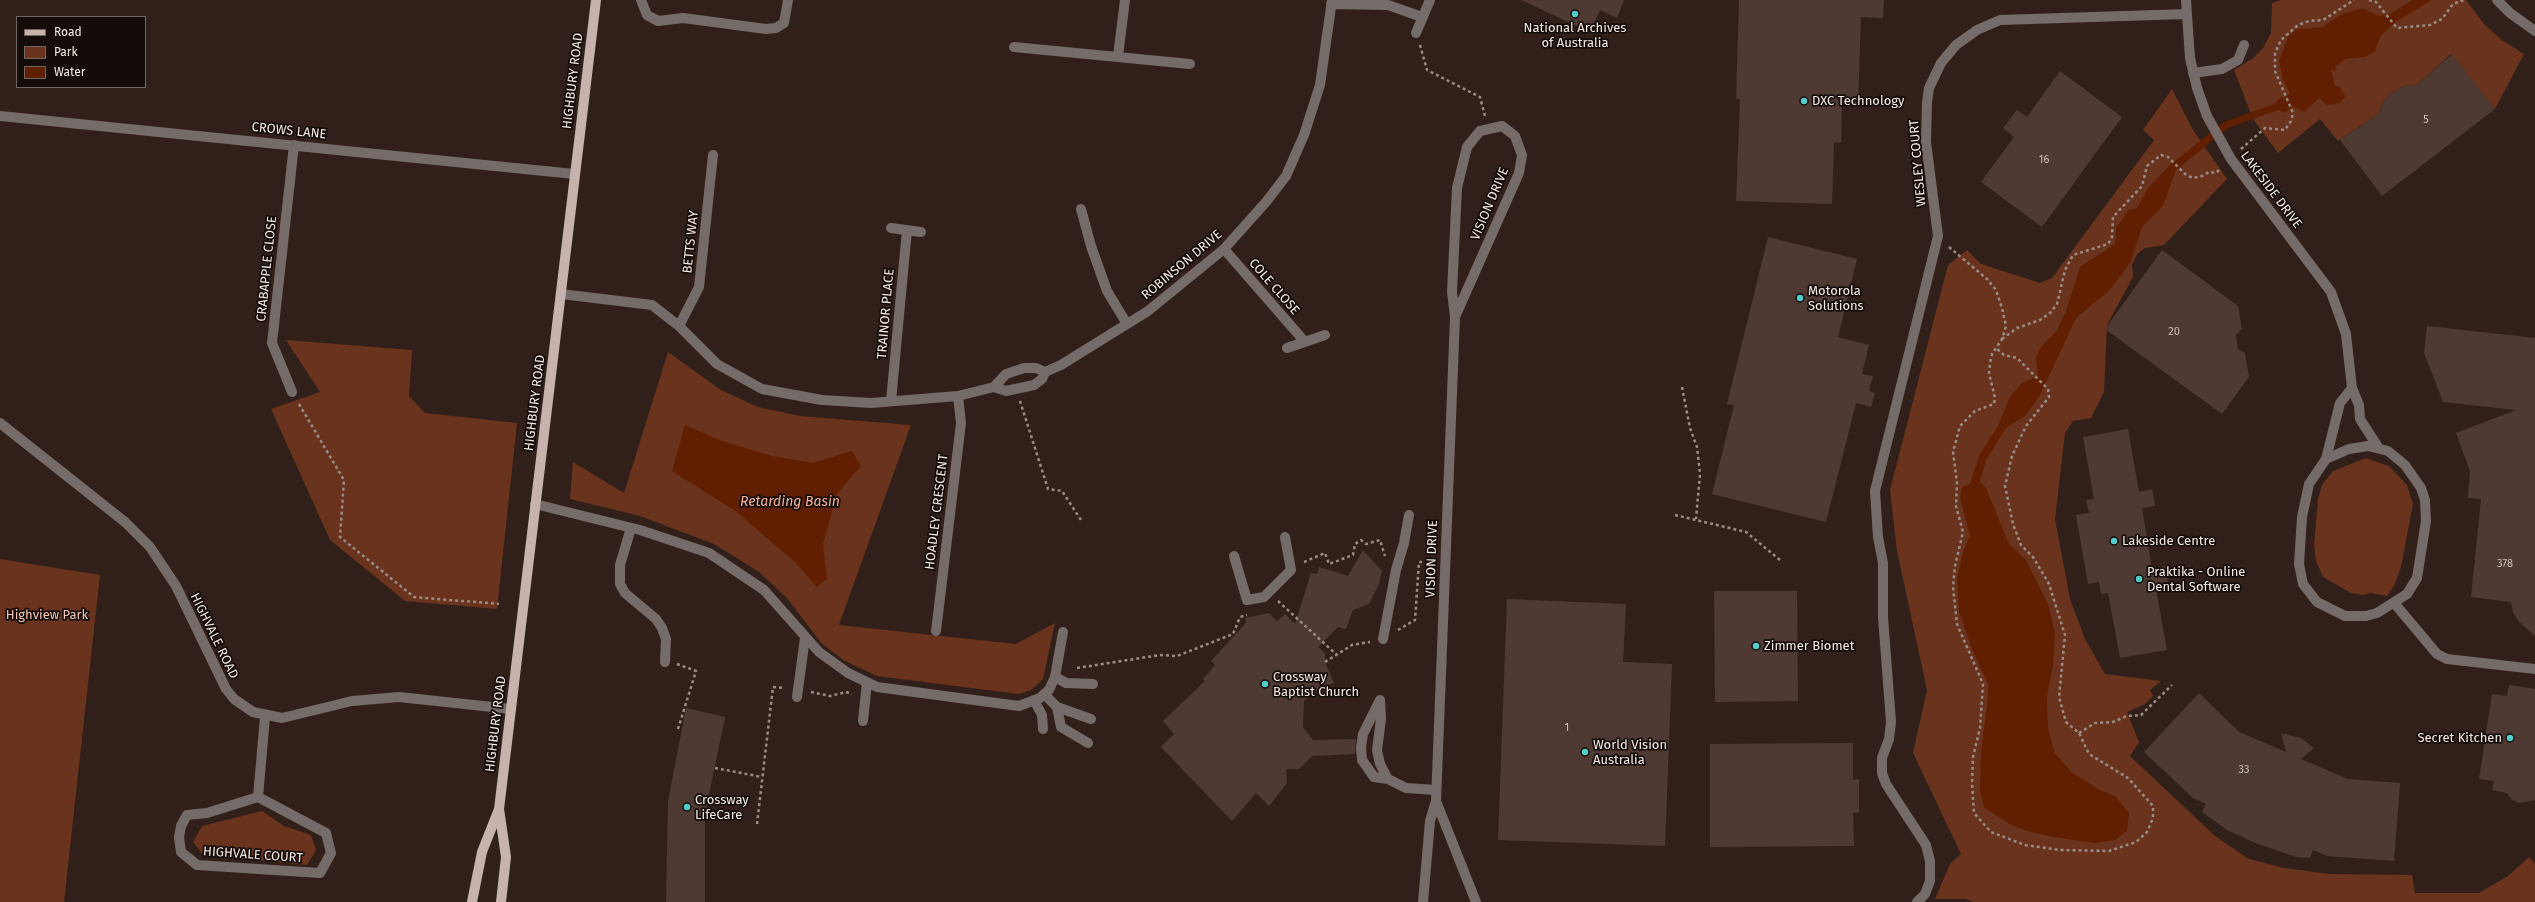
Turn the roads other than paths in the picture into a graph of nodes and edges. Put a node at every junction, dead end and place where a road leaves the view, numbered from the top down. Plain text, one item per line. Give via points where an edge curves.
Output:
1 (596, 0) edge
2 (641, 0) edge
3 (788, 0) edge
4 (1125, 0) edge
5 (1430, 0) edge
6 (2186, 0) edge
7 (2497, 0) edge
8 (1331, 2) edge
9 (2186, 14) junction
10 (1422, 17) junction
11 (2535, 31) edge
12 (1416, 33) road end
13 (2244, 45) dead end
14 (1014, 47) dead end
15 (1118, 56) junction
16 (1190, 64) dead end
17 (2193, 73) junction
18 (0, 116) edge
19 (294, 145) junction
20 (713, 155) dead end
21 (574, 174) junction
22 (1081, 209) dead end
23 (891, 228) dead end
24 (907, 230) junction
25 (921, 232) dead end
26 (1224, 249) junction
27 (561, 294) junction
28 (1455, 317) junction
29 (1127, 324) junction
30 (680, 326) junction
31 (1325, 335) dead end
32 (1305, 342) junction
33 (1287, 348) dead end
34 (1045, 372) junction
35 (994, 387) junction
36 (2352, 388) junction
37 (292, 392) road end
38 (958, 396) junction
39 (891, 401) junction
40 (0, 423) edge
41 (2378, 447) junction
42 (2326, 459) junction
43 (535, 504) junction
44 (1409, 515) dead end
45 (631, 528) junction
46 (1285, 537) dead end
47 (1234, 556) dead end
48 (2395, 604) junction
49 (936, 631) dead end
50 (1063, 632) dead end
51 (805, 638) junction
52 (1383, 639) dead end
53 (665, 662) road end
54 (2535, 669) edge
55 (1059, 679) junction
56 (867, 682) junction
57 (1093, 684) dead end
58 (797, 693) road end
59 (1044, 694) junction
60 (1034, 700) junction
61 (1057, 707) junction
62 (511, 709) junction
63 (265, 717) junction
64 (1091, 719) dead end
65 (863, 721) dead end
66 (1043, 729) dead end
67 (1088, 743) dead end
68 (1388, 780) junction
69 (1436, 790) junction
70 (258, 797) junction
71 (1436, 801) junction
72 (499, 809) junction
73 (472, 902) edge
74 (501, 902) edge
75 (1423, 902) edge
76 (1476, 902) edge
77 (1917, 902) edge

1 - 21 main road, HIGHBURY ROAD
2 - 3 street via 647,15 658,21 683,18 766,29 776,28 784,23
4 - 15 street
5 - 10 street
6 - 9 street, LAKESIDE DRIVE
7 - 11 street
8 - 10 street via 1388,5
8 - 26 street, ROBINSON DRIVE via 1320,85 1304,135 1286,176
9 - 17 street, LAKESIDE DRIVE
9 - 77 street, WESLEY COURT via 2000,20 1977,30 1956,45 1941,62 1929,88 1926,142 1938,236 1875,491 1882,563 1883,617 1891,722 1889,739 1882,758 1882,773 1886,784 1926,845 1930,861 1930,881 1925,894
10 - 12 street
13 - 17 street via 2238,60 2222,69
14 - 15 street
15 - 16 street
17 - 36 street, LAKESIDE DRIVE via 2201,101 2231,159 2331,292 2346,334
18 - 19 street, CROWS LANE
19 - 21 street, CROWS LANE
19 - 37 street, CRABAPPLE CLOSE via 272,342
20 - 30 street, BETTS WAY via 699,287
21 - 27 main road, HIGHBURY ROAD
22 - 29 street via 1107,291
23 - 24 street
24 - 25 street
24 - 39 street, TRAINOR PLACE
26 - 29 street, ROBINSON DRIVE via 1148,311
26 - 32 street, COLE CLOSE
27 - 30 street, ROBINSON DRIVE via 652,306
27 - 43 main road, HIGHBURY ROAD
28 - 28 street, VISION DRIVE via 1519,173 1522,154 1515,136 1502,126 1480,130 1467,146 1457,188 1452,292
28 - 69 street, VISION DRIVE
29 - 34 street, ROBINSON DRIVE via 1061,365
30 - 39 street, ROBINSON DRIVE via 717,364 762,389 822,400 871,403
31 - 32 street
32 - 33 street
34 - 35 street via 1036,368 1024,368 1006,374
34 - 35 street, ROBINSON DRIVE via 1042,379 1034,385 1006,391
35 - 38 street, ROBINSON DRIVE
36 - 41 street, LAKESIDE DRIVE via 2359,404 2360,419
36 - 42 street via 2340,403
38 - 39 street, ROBINSON DRIVE
38 - 49 street, HOADLEY CRESCENT via 961,422
40 - 63 street, HIGHVALE ROAD via 126,522 150,547 176,586 226,689 242,706
41 - 42 street via 2349,449
41 - 48 street via 2405,464 2421,488 2425,500 2426,521 2417,578
42 - 48 street via 2313,474 2306,495 2299,564 2303,584 2317,602 2345,616 2366,616
43 - 45 street
43 - 62 main road, HIGHBURY ROAD
44 - 52 street
45 - 51 street via 709,553 764,590
45 - 53 street via 620,565 620,584 625,593 656,619 662,628 666,639
46 - 47 street via 1291,570 1264,597 1247,600
48 - 54 street via 2437,654 2447,659
50 - 55 street
51 - 56 street via 819,652 848,673
51 - 58 street
55 - 57 street
55 - 59 street
56 - 60 street via 878,687 1019,706
56 - 65 street
59 - 60 street
59 - 61 street
60 - 66 street via 1042,715
61 - 64 street
61 - 67 street via 1061,727
62 - 63 street, HIGHVALE ROAD via 414,698 384,698 340,703 282,718
62 - 72 main road, HIGHBURY ROAD
63 - 70 street
68 - 68 street via 1380,764 1377,750 1381,719 1380,700 1363,734 1360,747 1362,760 1374,777
68 - 69 street via 1406,788
69 - 71 street, VISION DRIVE
70 - 70 street, HIGHVALE COURT via 326,833 331,853 320,873 197,865 181,852 179,837 187,815 207,813
71 - 75 street, VISION DRIVE via 1430,821
71 - 76 street, VISION DRIVE
72 - 73 main road, HIGHBURY ROAD via 482,852
72 - 74 main road, HIGHBURY ROAD via 506,857

